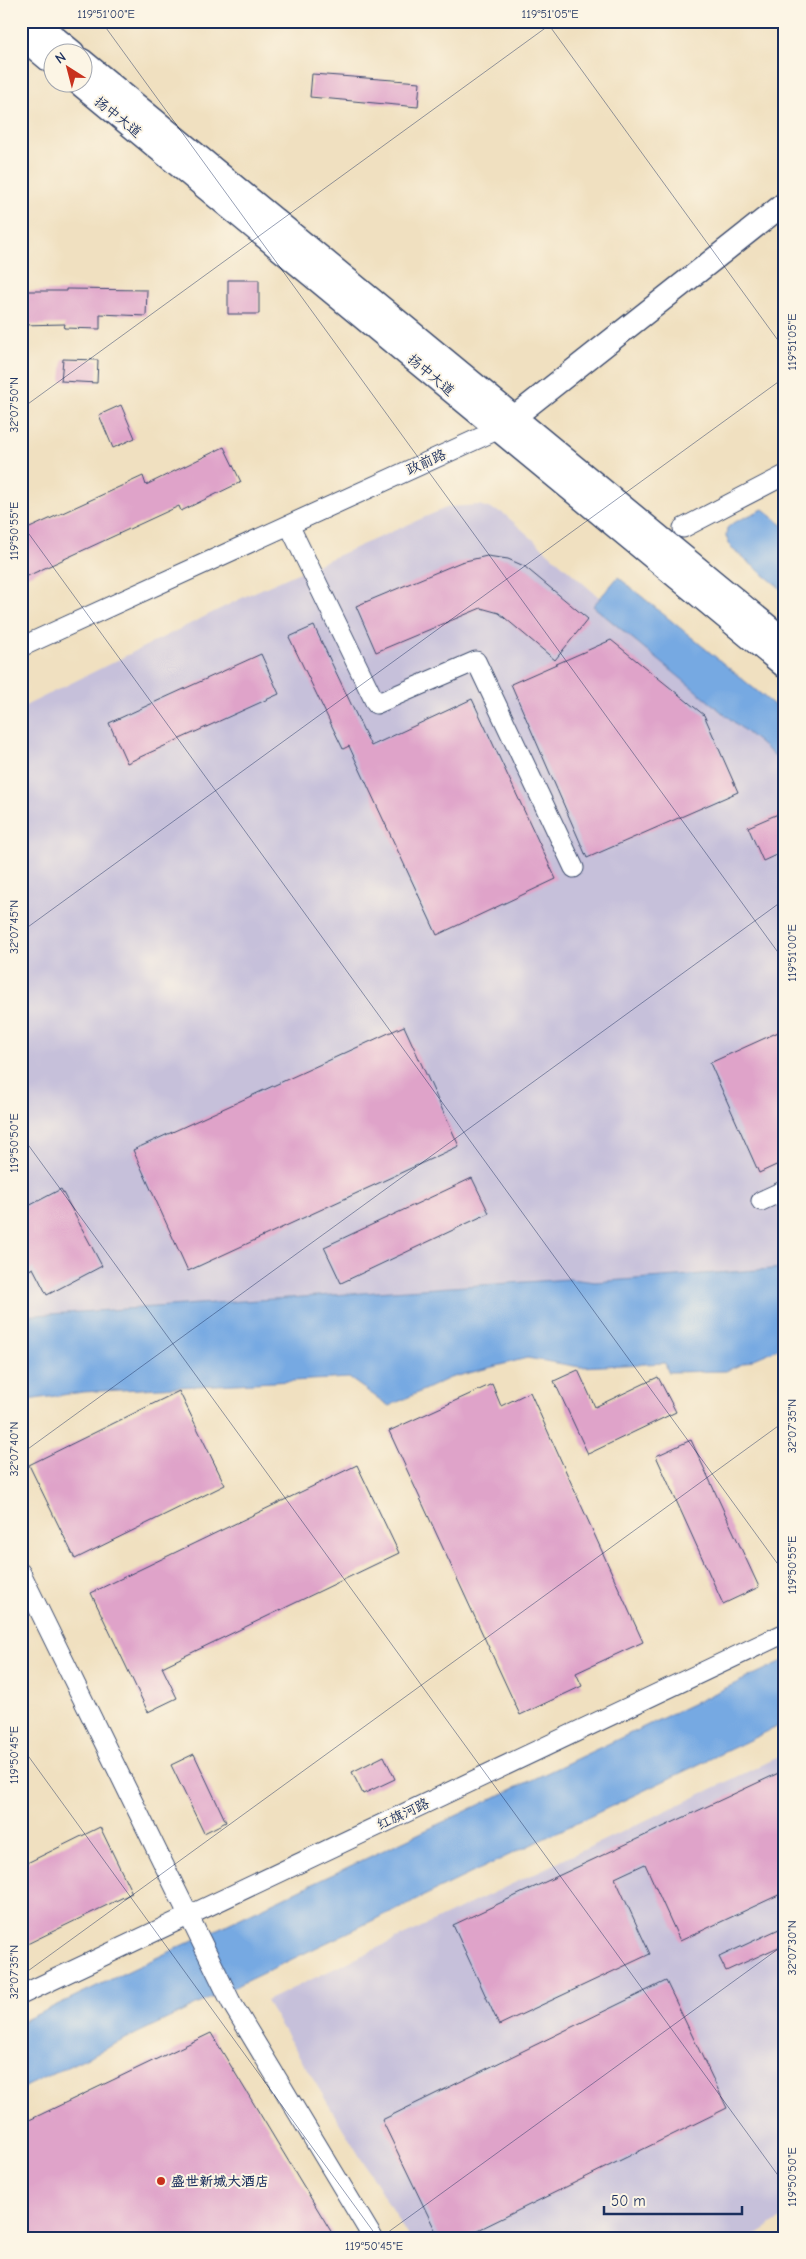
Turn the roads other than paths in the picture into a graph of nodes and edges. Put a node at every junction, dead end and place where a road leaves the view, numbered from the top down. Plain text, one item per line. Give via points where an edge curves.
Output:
1 (36, 21) edge
2 (21, 37) edge
3 (61, 42) edge
4 (42, 55) edge
5 (92, 69) edge
6 (90, 92) edge
7 (785, 202) edge
8 (506, 424) junction
9 (785, 475) edge
10 (289, 525) junction
11 (683, 528) dead end
12 (785, 640) edge
13 (21, 647) edge
14 (785, 667) edge
15 (574, 868) dead end
16 (785, 1190) edge
17 (761, 1201) dead end
18 (21, 1573) edge
19 (785, 1633) edge
20 (191, 1921) junction
21 (21, 1995) edge
22 (373, 2238) edge

1 - 3 main road
2 - 4 main road
5 - 8 main road, 扬中大道
6 - 8 main road, 扬中大道
7 - 8 main road, 政前路
8 - 10 street, 政前路
8 - 12 main road, 扬中大道
8 - 14 main road, 扬中大道
9 - 11 street
10 - 13 street, 政前路
10 - 15 street via 376,704 476,661
16 - 17 street
18 - 20 street
19 - 20 street, 红旗河路
20 - 21 street, 红旗河路
20 - 22 street via 230,2002

